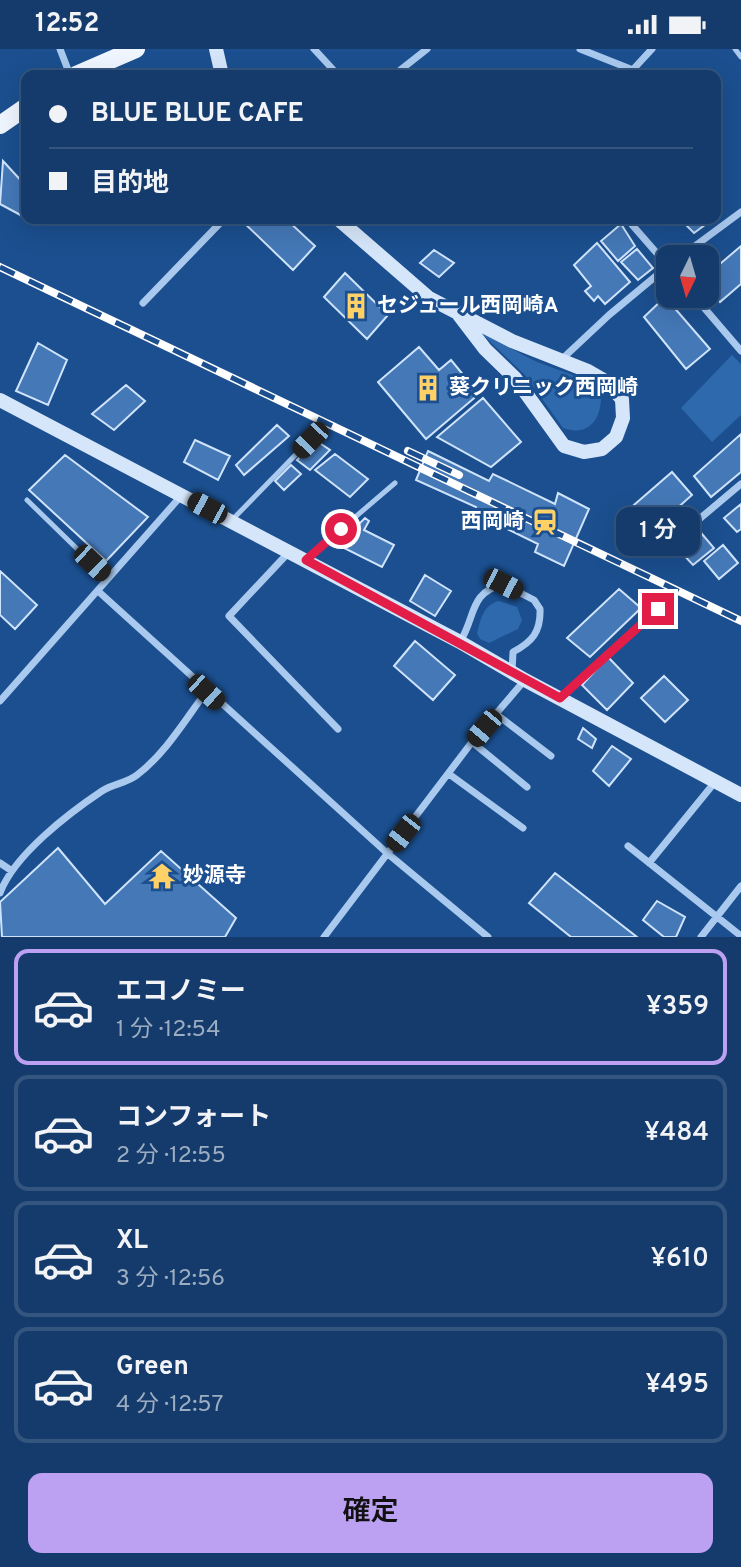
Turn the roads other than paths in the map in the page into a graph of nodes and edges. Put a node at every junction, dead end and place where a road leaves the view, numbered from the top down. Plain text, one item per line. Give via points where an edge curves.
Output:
1 (60, 49) edge
2 (136, 49) edge
3 (216, 49) edge
4 (314, 49) edge
5 (427, 49) edge
6 (580, 49) edge
7 (652, 49) edge
8 (735, 49) edge
9 (741, 57) edge
10 (68, 70) edge
11 (88, 70) edge
12 (221, 70) edge
13 (333, 70) edge
14 (400, 70) edge
15 (627, 70) edge
16 (633, 70) edge
17 (21, 110) edge
18 (0, 125) edge
19 (741, 212) edge
20 (219, 224) edge
21 (343, 224) edge
22 (631, 224) edge
23 (696, 245) edge
24 (656, 252) edge
25 (656, 276) edge
26 (143, 303) dead end
27 (704, 308) edge
28 (459, 315) junction
29 (741, 351) edge
30 (561, 361) junction
31 (0, 400) edge
32 (310, 440) dead end
33 (395, 483) dead end
34 (741, 484) edge
35 (182, 495) junction
36 (27, 500) dead end
37 (232, 521) junction
38 (666, 547) dead end
39 (289, 551) junction
40 (306, 560) junction
41 (108, 579) junction
42 (97, 591) junction
43 (658, 609) dead end
44 (460, 642) junction
45 (512, 672) junction
46 (525, 680) junction
47 (206, 692) junction
48 (560, 698) junction
49 (0, 701) edge
50 (496, 714) junction
51 (338, 729) dead end
52 (472, 742) junction
53 (551, 757) dead end
54 (449, 774) junction
55 (715, 782) junction
56 (527, 787) dead end
57 (741, 795) edge
58 (523, 828) dead end
59 (628, 846) dead end
60 (387, 853) junction
61 (0, 863) edge
62 (649, 863) junction
63 (12, 871) junction
64 (741, 886) edge
65 (0, 893) edge
66 (716, 917) junction
67 (741, 936) edge
68 (324, 937) edge
69 (488, 937) edge
70 (701, 937) edge

1 - 10 street
2 - 11 main road
3 - 12 street
4 - 13 street
5 - 14 street
6 - 15 street
7 - 16 street
8 - 9 lane
17 - 18 main road
19 - 23 street
20 - 26 street
21 - 28 street via 417,291
22 - 24 street
25 - 30 street
27 - 29 street
28 - 30 street
28 - 30 street via 515,378 564,446 584,452 602,449 616,437 623,418 622,400 607,382
31 - 35 street
32 - 37 lane
33 - 40 lane
34 - 38 street
35 - 37 street
35 - 41 street
36 - 41 lane
37 - 39 street
39 - 40 street
39 - 51 street via 229,616
40 - 44 street
41 - 42 street
42 - 47 street
42 - 49 street
43 - 48 street
44 - 45 street
44 - 45 street via 478,597 487,588 503,584 534,600 540,609 538,629 530,643 513,652
45 - 46 street
46 - 48 street
46 - 50 street
47 - 60 street
47 - 63 street via 136,776 104,789 38,841
48 - 55 street
50 - 52 street
50 - 53 street
52 - 54 street
52 - 56 street
54 - 58 street
54 - 60 street
55 - 57 street
55 - 62 street
59 - 62 street
60 - 68 street
60 - 69 street
61 - 63 street
62 - 66 street
63 - 65 street
64 - 66 street
66 - 67 street
66 - 70 street

